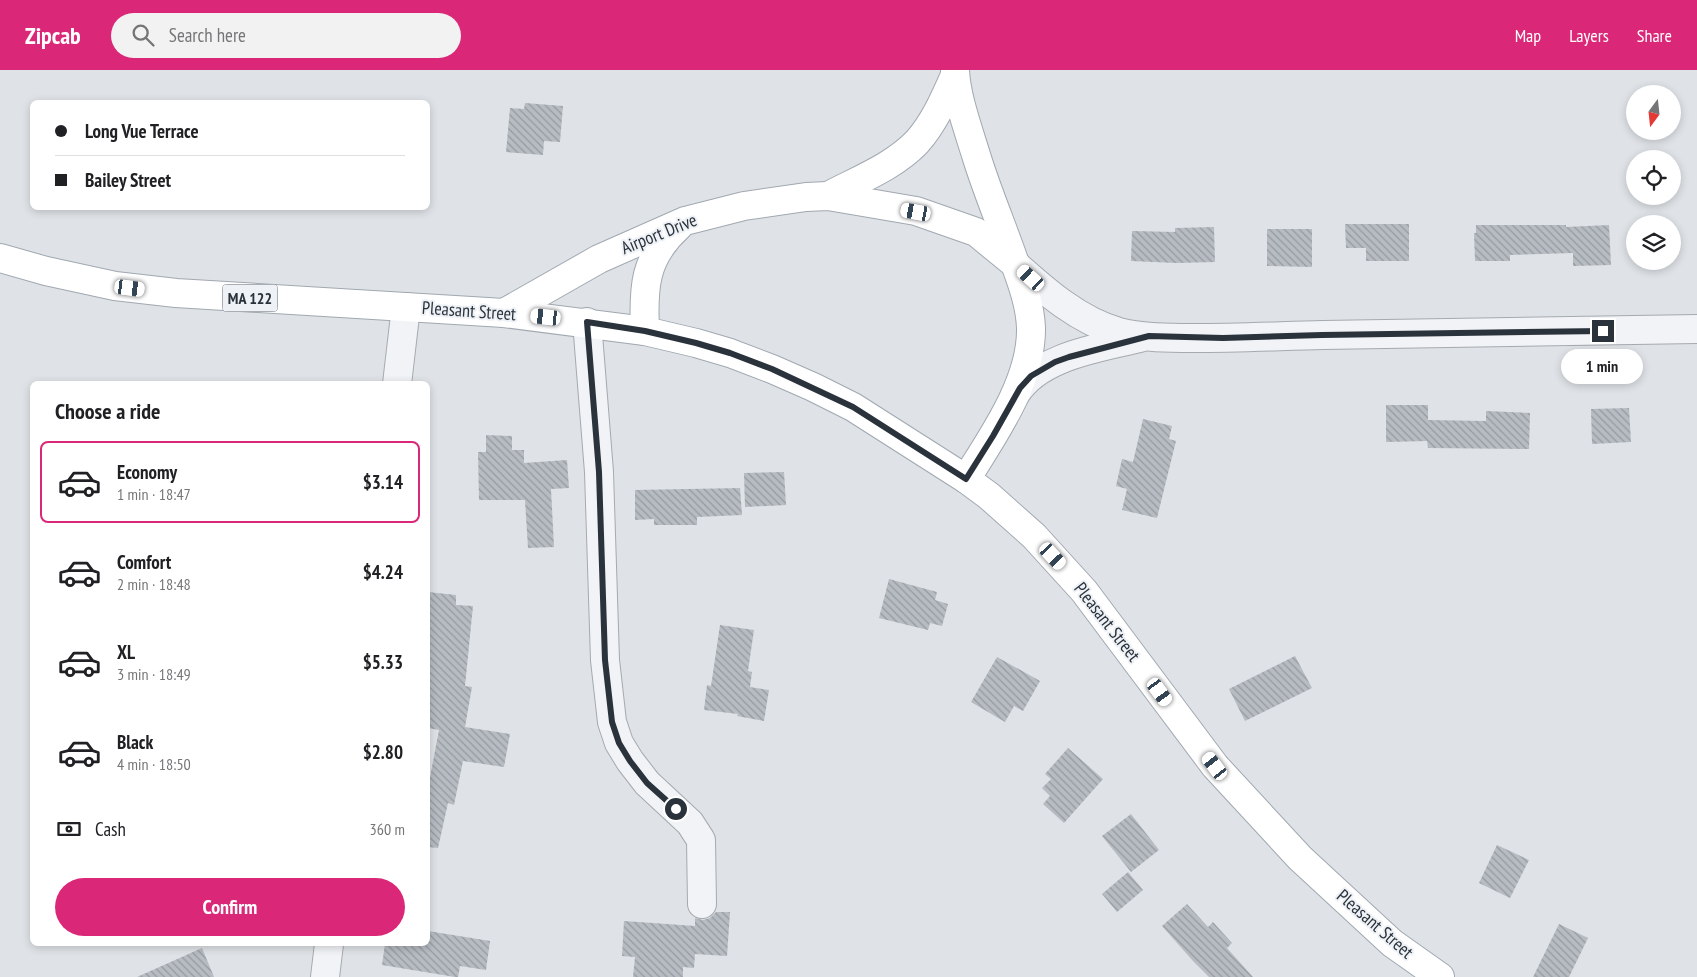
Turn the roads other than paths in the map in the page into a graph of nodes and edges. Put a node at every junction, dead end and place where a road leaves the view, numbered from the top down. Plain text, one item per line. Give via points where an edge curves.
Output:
1 (955, 72) edge
2 (828, 196) junction
3 (685, 221) junction
4 (0, 258) edge
5 (1015, 264) junction
6 (406, 307) junction
7 (504, 313) junction
8 (587, 322) junction
9 (1697, 329) edge
10 (645, 331) junction
11 (1149, 336) junction
12 (397, 381) edge
13 (1015, 395) junction
14 (966, 479) junction
15 (702, 904) dead end
16 (329, 946) edge
17 (325, 977) edge
18 (1440, 977) edge

1 - 2 main road, Airport Drive via 937,113 916,142 885,166
1 - 5 main road, Airport Drive via 965,121
2 - 3 main road, Airport Drive via 744,206
2 - 5 main road, Airport Drive via 916,212 976,232
3 - 7 main road, Airport Drive via 599,259
3 - 10 main road via 661,245 649,267 644,300
4 - 6 main road, Pleasant Street / MA 122 via 115,286 176,293
5 - 11 street via 1043,289 1084,317 1116,331
5 - 13 main road, Airport Drive via 1028,304 1031,329 1027,359
6 - 7 main road, Pleasant Street / MA 122
6 - 12 street
7 - 8 main road, Pleasant Street / MA 122
8 - 10 main road, Pleasant Street / MA 122
8 - 15 street via 599,472 605,660 612,722 630,761 647,783 690,823 701,840
9 - 11 street via 1223,338
10 - 14 main road, Pleasant Street / MA 122 via 730,353 813,387 860,412
11 - 13 street via 1055,362 1031,376
13 - 14 main road, Airport Drive
14 - 18 main road, Pleasant Street / MA 122 via 1014,517 1061,564 1215,766 1300,858 1392,943
16 - 17 street

